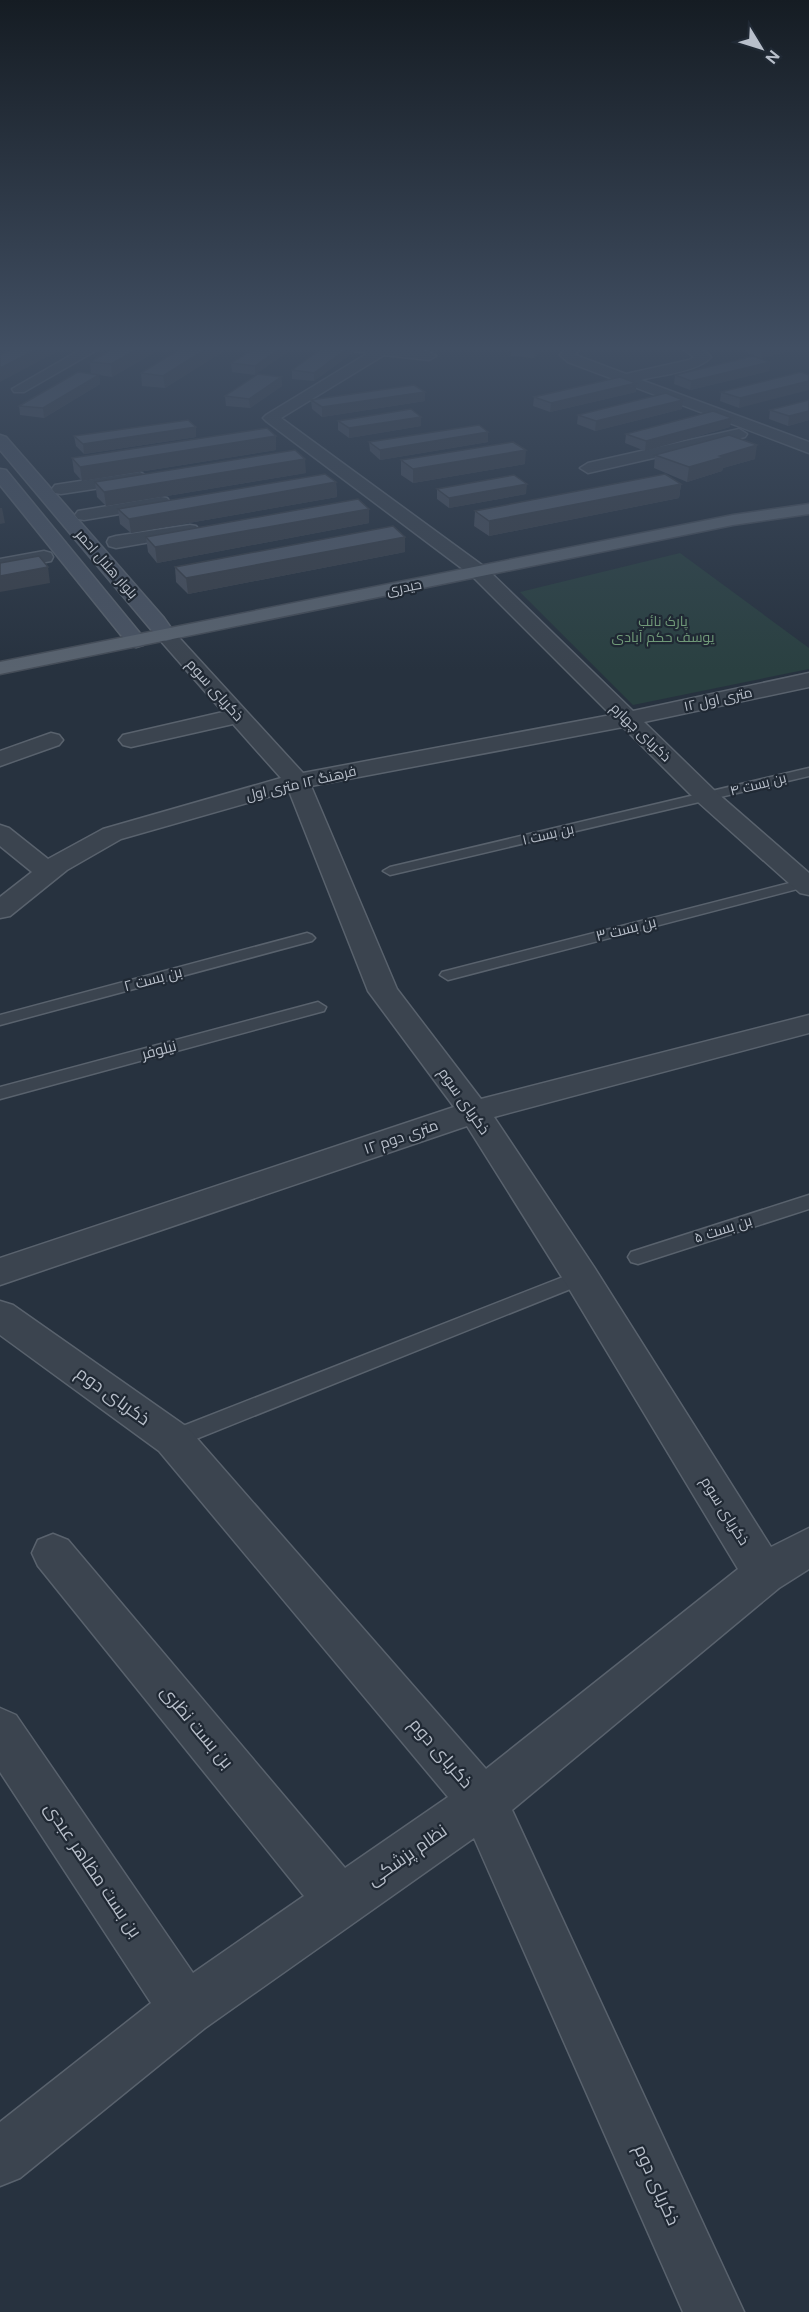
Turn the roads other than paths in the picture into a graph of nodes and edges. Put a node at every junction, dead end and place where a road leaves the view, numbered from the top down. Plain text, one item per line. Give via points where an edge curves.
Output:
1 (13, 455) edge
2 (320, 455) edge
3 (645, 455) edge
4 (588, 468) dead end
5 (343, 472) junction
6 (0, 474) edge
7 (153, 475) edge
8 (320, 476) edge
9 (61, 489) dead end
10 (809, 497) edge
11 (178, 499) edge
12 (379, 499) junction
13 (356, 503) edge
14 (809, 509) edge
15 (84, 515) dead end
16 (207, 527) edge
17 (116, 542) dead end
18 (44, 557) dead end
19 (0, 565) edge
20 (472, 567) junction
21 (161, 628) junction
22 (131, 634) junction
23 (0, 653) edge
24 (0, 668) edge
25 (809, 680) edge
26 (238, 716) junction
27 (628, 719) junction
28 (51, 740) dead end
29 (131, 740) dead end
30 (0, 759) edge
31 (809, 772) edge
32 (297, 781) junction
33 (707, 796) junction
34 (0, 833) edge
35 (390, 871) dead end
36 (48, 872) junction
37 (807, 884) edge
38 (0, 910) edge
39 (307, 938) dead end
40 (448, 975) dead end
41 (318, 1007) dead end
42 (0, 1020) edge
43 (809, 1024) edge
44 (0, 1093) edge
45 (474, 1112) junction
46 (809, 1202) edge
47 (638, 1257) dead end
48 (0, 1272) edge
49 (580, 1277) junction
50 (0, 1315) edge
51 (172, 1439) junction
52 (809, 1547) edge
53 (53, 1553) dead end
54 (764, 1574) junction
55 (0, 1731) edge
56 (483, 1802) junction
57 (340, 1901) junction
58 (186, 2009) junction
59 (4, 2146) edge
60 (714, 2312) edge

1 - 21 main road, بلوار هلال احمر
2 - 5 street, ذکریای چهارم
3 - 4 street
5 - 8 street
5 - 12 street, ذکریای چهارم
6 - 22 main road, بلوار هلال احمر
7 - 9 street
10 - 20 main road, حیدری via 749,506
11 - 15 street
12 - 13 street
12 - 20 street, ذکریای چهارم
14 - 20 main road, حیدری
16 - 17 street
18 - 19 street
20 - 21 main road, حیدری
20 - 27 street, ذکریای چهارم
21 - 22 main road, حیدری
21 - 26 street, ذکریای سوم
22 - 23 main road, حیدری
22 - 24 main road, حیدری
25 - 27 street, ۱۲ متری اول
26 - 29 street
26 - 32 street, ذکریای سوم
27 - 32 street, فرهنگ ۱۲ متری اول
27 - 33 street, ذکریای چهارم
28 - 30 street
31 - 33 lane, بن بست ۴
32 - 36 street, فرهنگ ۱۲ متری اول via 112,834
32 - 45 street, ذکریای سوم via 383,990
33 - 35 lane, بن بست ۱
33 - 37 street, ذکریای چهارم
34 - 36 street
36 - 38 street, فرهنگ ۱۲ متری اول
37 - 40 lane, بن بست ۳
39 - 42 lane, بن بست ۲
41 - 44 lane, نیلوفر
43 - 45 street, ۱۲ متری دوم
45 - 48 street, ۱۲ متری دوم
45 - 49 street, ذکریای سوم
46 - 47 lane, بن بست ۵
49 - 51 lane
49 - 54 street, ذکریای سوم
50 - 51 street, ذکریای دوم
51 - 56 street, ذکریای دوم
52 - 54 street, نظام پزشکی
53 - 57 street, بن بست نظری
54 - 56 street, نظام پزشکی
55 - 58 street, بن بست مظاهر عبدی
56 - 57 street, نظام پزشکی
56 - 60 street, ذکریای دوم
57 - 58 street, نظام پزشکی
58 - 59 street, نظام پزشکی

